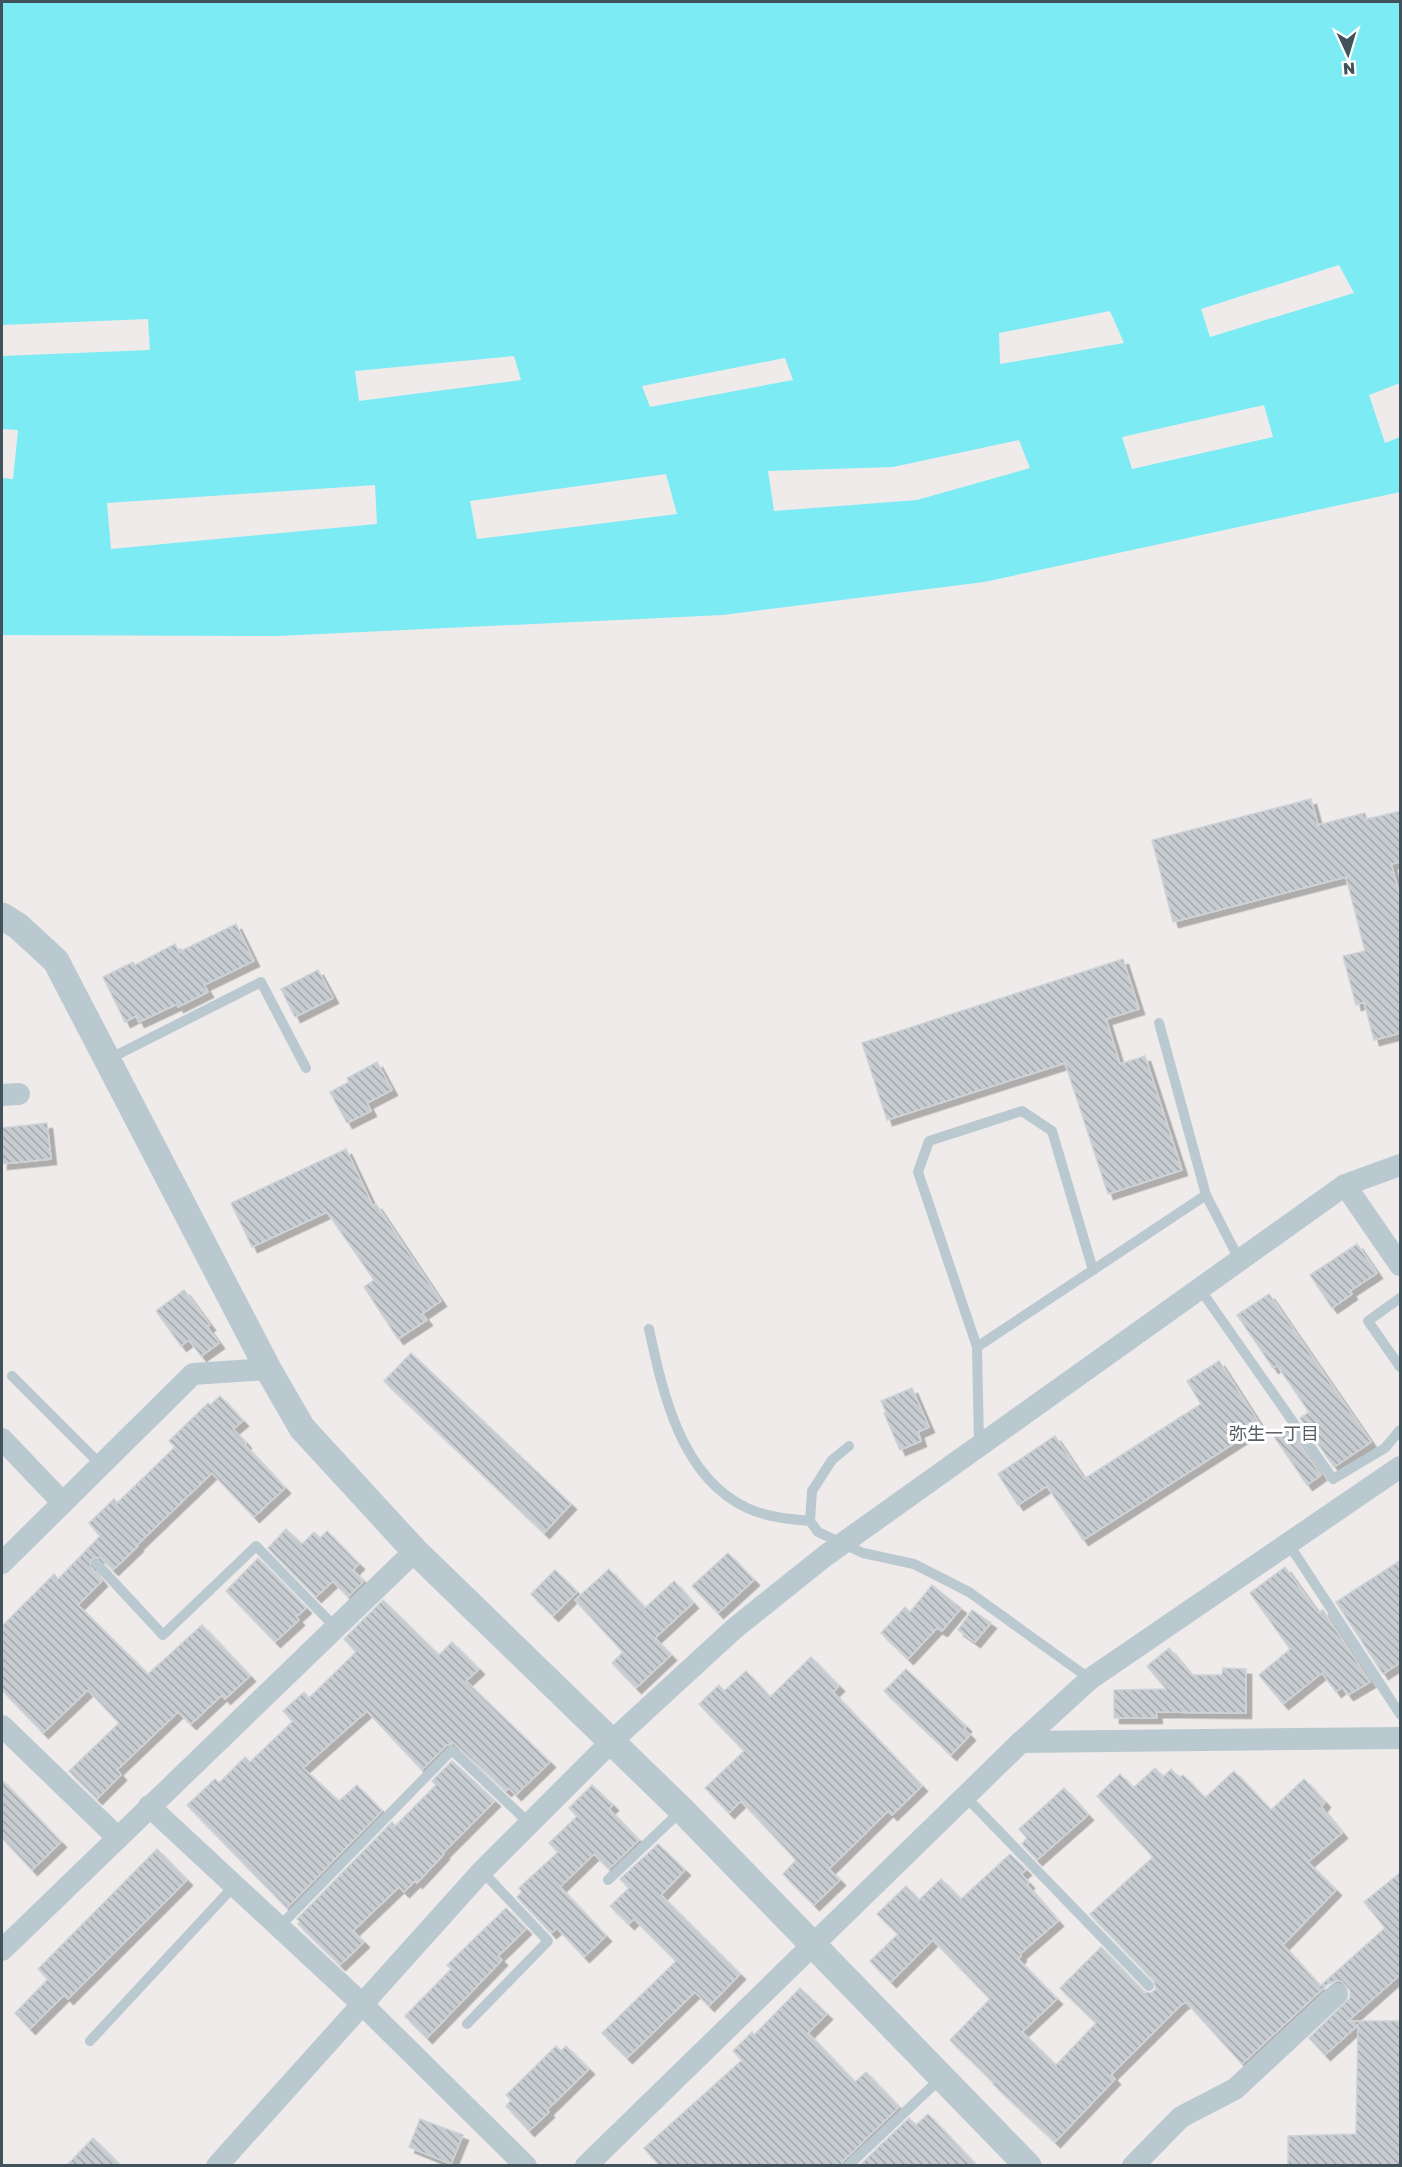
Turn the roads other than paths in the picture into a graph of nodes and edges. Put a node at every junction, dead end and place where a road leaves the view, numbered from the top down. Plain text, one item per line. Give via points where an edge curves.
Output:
1 (2, 916) edge
2 (1159, 1023) dead end
3 (107, 1060) junction
4 (306, 1068) dead end
5 (1401, 1165) edge
6 (1345, 1185) junction
7 (1206, 1195) junction
8 (1240, 1261) junction
9 (1401, 1265) edge
10 (1093, 1270) junction
11 (1200, 1289) junction
12 (1401, 1298) edge
13 (649, 1329) dead end
14 (977, 1347) junction
15 (1401, 1367) edge
16 (268, 1369) junction
17 (12, 1376) dead end
18 (1401, 1430) edge
19 (2, 1439) edge
20 (849, 1446) dead end
21 (979, 1446) junction
22 (101, 1465) junction
23 (1401, 1467) edge
24 (63, 1503) junction
25 (810, 1521) junction
26 (1288, 1543) junction
27 (415, 1551) junction
28 (2, 1563) edge
29 (97, 1564) dead end
30 (335, 1627) junction
31 (1090, 1679) junction
32 (1401, 1714) edge
33 (2, 1726) edge
34 (1401, 1738) edge
35 (612, 1741) junction
36 (1021, 1742) junction
37 (965, 1796) junction
38 (149, 1806) junction
39 (682, 1810) junction
40 (530, 1824) junction
41 (118, 1838) junction
42 (482, 1871) junction
43 (608, 1880) dead end
44 (234, 1886) junction
45 (279, 1926) junction
46 (813, 1945) junction
47 (2, 1950) edge
48 (1149, 1986) dead end
49 (1337, 1994) dead end
50 (361, 2003) junction
51 (467, 2024) dead end
52 (90, 2041) dead end
53 (942, 2076) junction
54 (216, 2166) edge
55 (526, 2166) edge
56 (586, 2166) edge
57 (848, 2166) edge
58 (1028, 2166) edge
59 (1134, 2166) edge

1 - 3 street via 56,961
2 - 7 lane
3 - 4 lane via 261,982
3 - 16 street
5 - 6 street
6 - 8 street
6 - 9 street
7 - 8 lane
7 - 10 lane
8 - 11 street
10 - 14 lane
10 - 14 lane via 1052,1131 1022,1111 929,1141 918,1172
11 - 18 lane via 1333,1479 1385,1448
11 - 21 street
12 - 15 lane via 1368,1321
13 - 25 lane via 662,1389 683,1444 714,1486 747,1508 785,1519
14 - 21 lane
16 - 22 street via 193,1374
16 - 27 street via 302,1428
17 - 22 lane
19 - 24 street
20 - 25 lane via 832,1460 812,1491
21 - 35 street via 825,1556 735,1628
22 - 24 street
23 - 26 street
24 - 28 street
25 - 31 lane via 818,1532 863,1553 914,1564 969,1592
26 - 31 street
26 - 32 lane
27 - 30 street
27 - 35 street
29 - 30 lane via 163,1635 256,1546
30 - 38 street
31 - 36 street
33 - 41 street
34 - 36 street
35 - 39 street
35 - 40 street
36 - 37 street
37 - 46 street
37 - 48 lane
38 - 41 street
38 - 44 street
39 - 43 lane
39 - 46 street
40 - 42 street
40 - 45 lane via 452,1750
41 - 47 street
42 - 50 street
42 - 51 lane via 548,1941
44 - 45 street
44 - 52 lane
45 - 50 street
46 - 53 street
46 - 56 street
49 - 59 street via 1235,2089 1181,2117
50 - 54 street
50 - 55 street
53 - 57 lane
53 - 58 street

